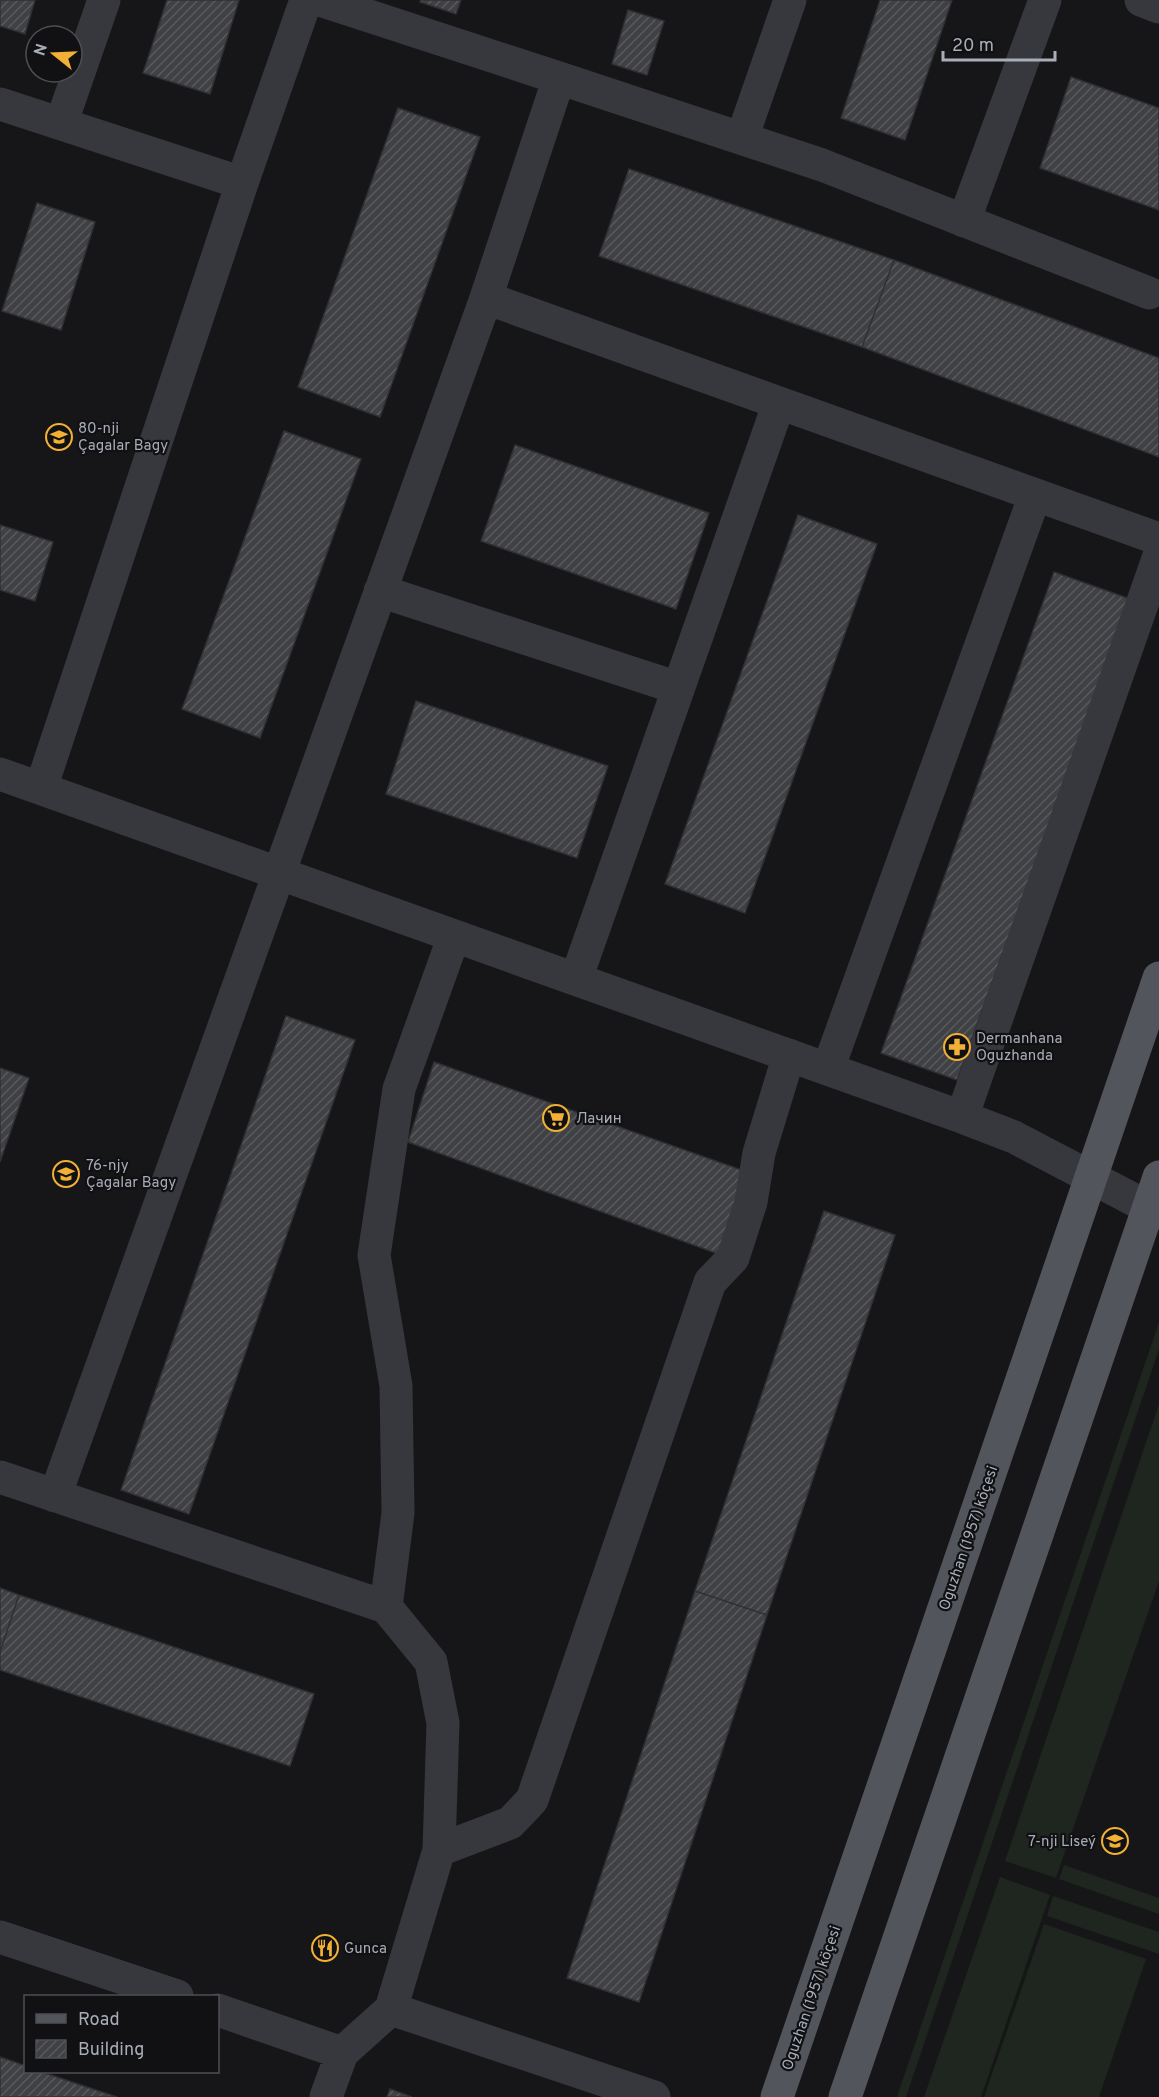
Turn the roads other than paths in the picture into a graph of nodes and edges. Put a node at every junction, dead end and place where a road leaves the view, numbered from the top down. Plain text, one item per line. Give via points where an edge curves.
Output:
1 (104, 0) edge
2 (306, 0) edge
3 (320, 0) edge
4 (790, 0) edge
5 (1045, 0) edge
6 (1141, 0) edge
7 (1159, 7) edge
8 (559, 78) junction
9 (0, 104) edge
10 (61, 124) junction
11 (742, 138) junction
12 (242, 183) junction
13 (964, 221) junction
14 (1149, 293) dead end
15 (486, 298) junction
16 (779, 404) junction
17 (1035, 495) junction
18 (1159, 539) edge
19 (1159, 556) edge
20 (380, 591) junction
21 (678, 688) junction
22 (0, 774) edge
23 (41, 788) junction
24 (278, 873) junction
25 (454, 936) junction
26 (1159, 978) edge
27 (576, 979) junction
28 (789, 1055) junction
29 (828, 1068) junction
30 (962, 1117) junction
31 (1091, 1177) junction
32 (1156, 1199) edge
33 (0, 1477) edge
34 (55, 1496) junction
35 (386, 1607) junction
36 (439, 1850) junction
37 (0, 1937) edge
38 (174, 1995) edge
39 (391, 2009) junction
40 (219, 2010) edge
41 (342, 2053) junction
42 (326, 2097) edge
43 (654, 2097) edge
44 (777, 2097) edge
45 (845, 2097) edge

1 - 10 street
2 - 12 street
3 - 8 street
4 - 11 street
5 - 13 street
6 - 7 street
8 - 11 street
8 - 15 street
9 - 10 street
10 - 12 street
11 - 13 street
12 - 23 street
13 - 14 street
15 - 16 street
15 - 20 street
16 - 17 street
16 - 21 street
17 - 18 street
17 - 29 street
19 - 30 street
20 - 21 street
20 - 24 street
21 - 27 street
22 - 23 street
23 - 24 street
24 - 25 street
24 - 34 street
25 - 27 street
25 - 35 street via 399,1089 374,1255 396,1386 398,1513
26 - 31 main road, Oguzhan (1957) köçesi
27 - 28 street
28 - 29 street
28 - 36 street via 733,1257 710,1282 532,1800 510,1823
29 - 30 street
30 - 31 street via 1014,1137
31 - 32 street
31 - 44 main road, Oguzhan (1957) köçesi
32 - 45 main road
33 - 34 street
34 - 35 street
35 - 36 street via 431,1662 443,1723
36 - 39 street
37 - 38 street
39 - 41 street
39 - 43 street
40 - 41 street
41 - 42 street

